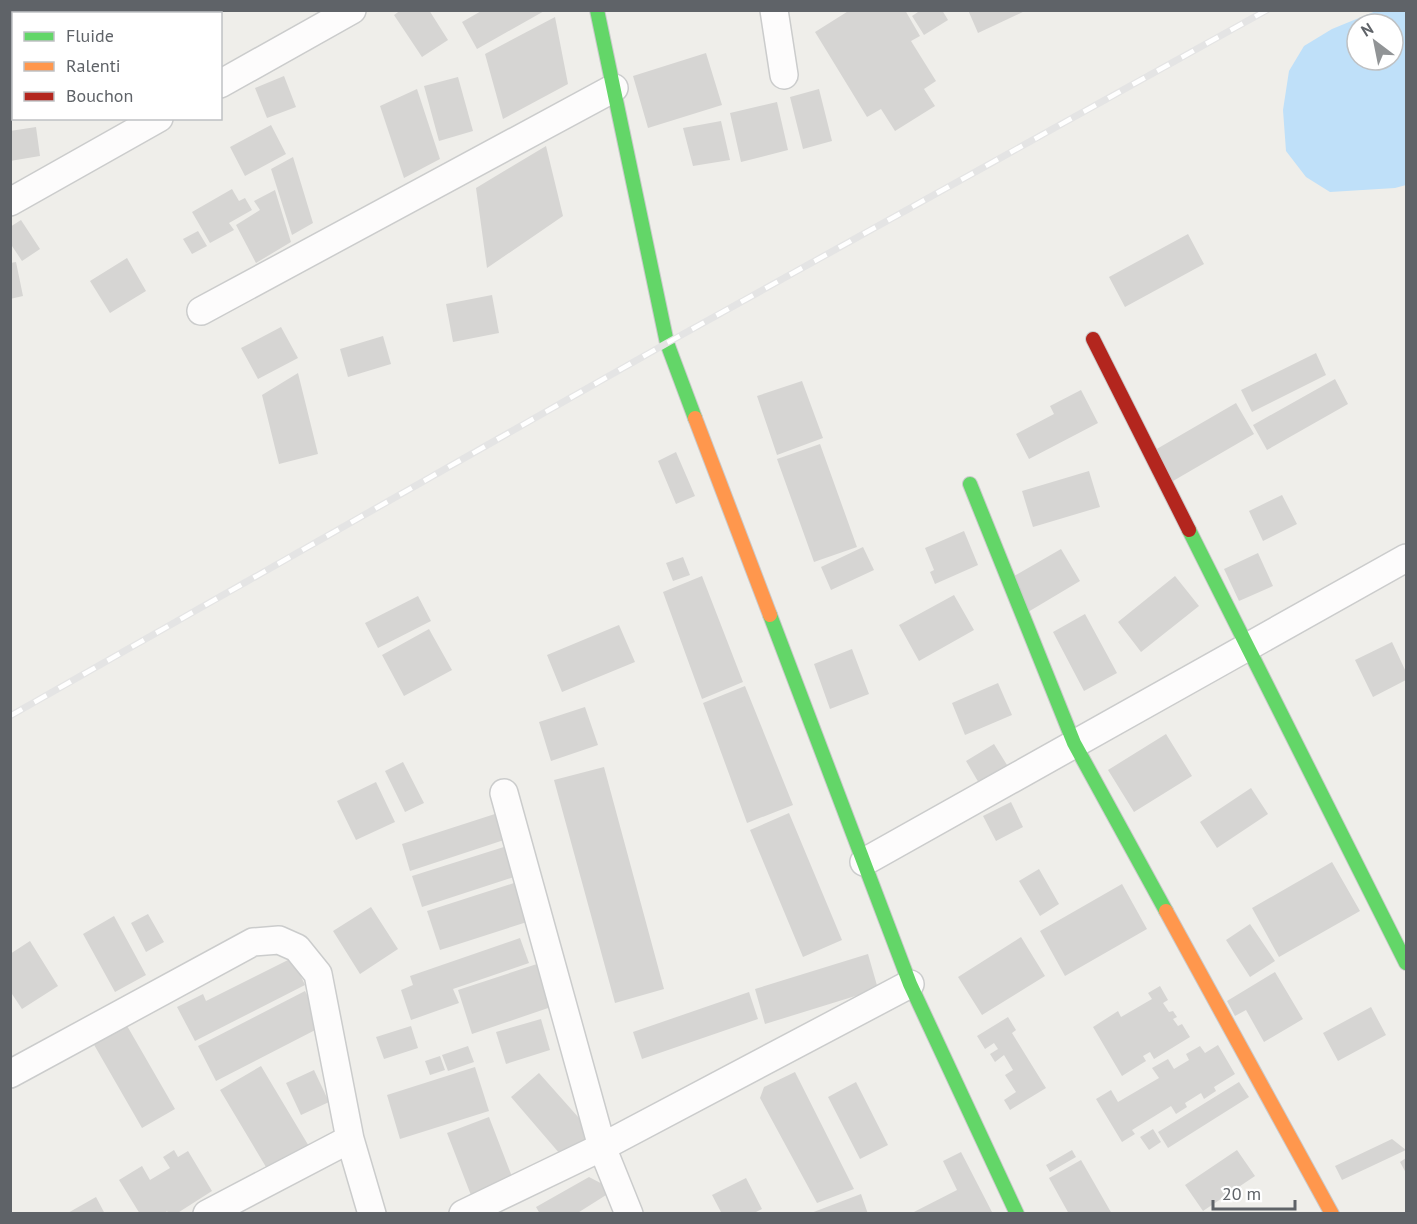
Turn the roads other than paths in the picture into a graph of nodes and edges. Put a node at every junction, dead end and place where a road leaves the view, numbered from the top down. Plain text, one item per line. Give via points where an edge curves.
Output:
1 (597, 10) edge
2 (774, 10) edge
3 (347, 12) edge
4 (784, 75) dead end
5 (222, 83) edge
6 (614, 88) junction
7 (155, 120) edge
8 (10, 202) edge
9 (201, 311) dead end
10 (1093, 339) dead end
11 (970, 484) dead end
12 (1407, 558) edge
13 (1248, 645) junction
14 (1074, 743) junction
15 (504, 793) dead end
16 (864, 862) junction
17 (1407, 963) edge
18 (910, 984) junction
19 (10, 1074) edge
20 (350, 1138) junction
21 (602, 1147) junction
22 (207, 1214) edge
23 (372, 1214) edge
24 (463, 1214) edge
25 (629, 1214) edge
26 (1017, 1214) edge
27 (1332, 1214) edge

1 - 6 street
2 - 4 street
3 - 5 street
6 - 9 street
6 - 16 street via 667,343
7 - 8 street
10 - 13 street
11 - 14 street
12 - 13 street
13 - 14 street
13 - 17 street
14 - 16 street
14 - 27 street
15 - 21 street
16 - 18 street
18 - 21 street
18 - 26 street
19 - 20 street via 253,942 279,940 297,948 318,974
20 - 22 street
20 - 23 street
21 - 24 street
21 - 25 street

